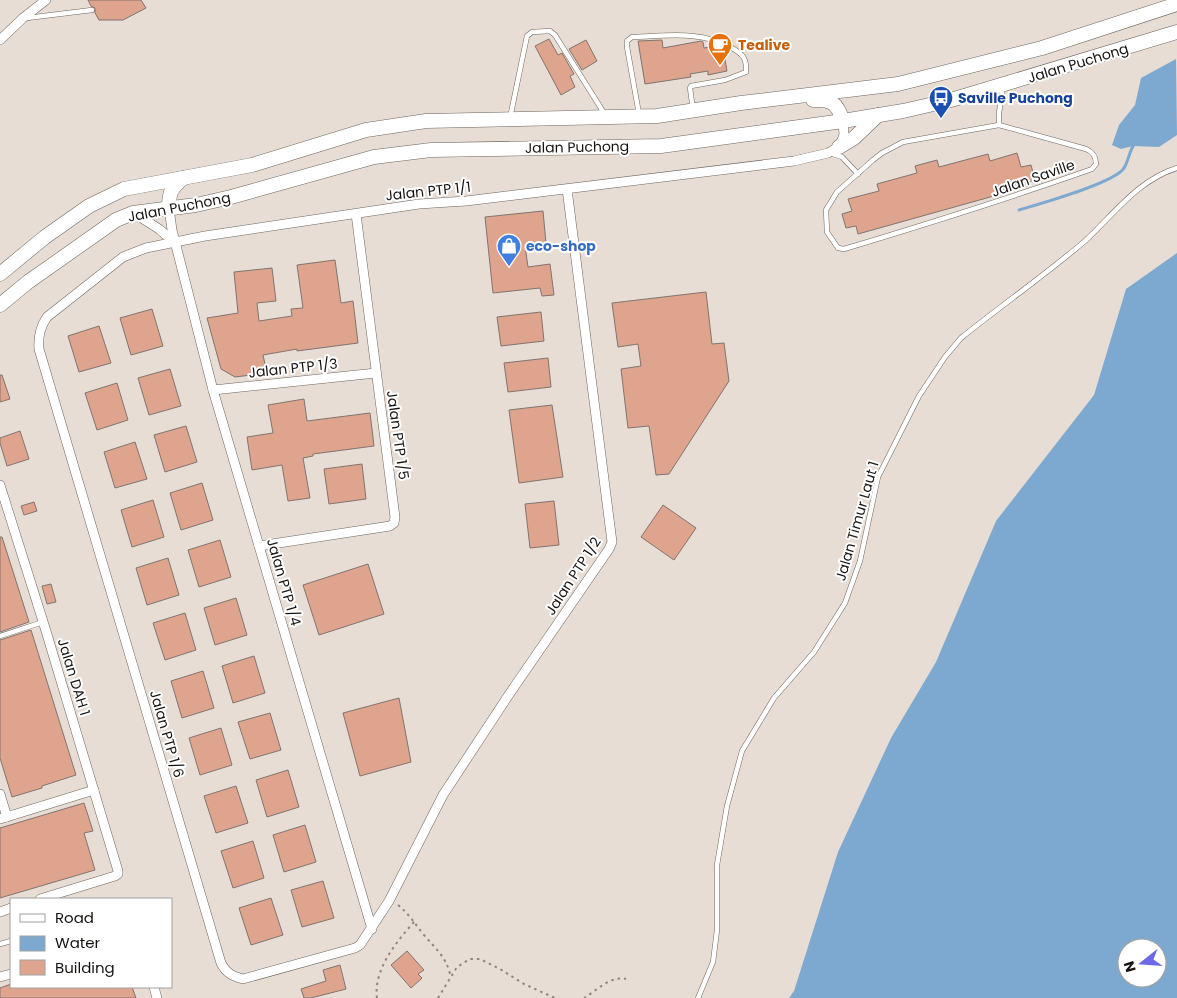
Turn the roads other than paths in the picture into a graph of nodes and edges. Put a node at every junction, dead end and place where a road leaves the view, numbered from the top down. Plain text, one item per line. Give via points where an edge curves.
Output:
1 (46, 0) edge
2 (1177, 4) edge
3 (92, 10) dead end
4 (23, 18) junction
5 (1177, 32) edge
6 (0, 40) edge
7 (1003, 85) junction
8 (741, 103) junction
9 (694, 111) junction
10 (879, 115) junction
11 (639, 116) junction
12 (606, 117) junction
13 (510, 118) junction
14 (843, 120) junction
15 (999, 125) junction
16 (834, 150) junction
17 (1177, 168) edge
18 (858, 174) junction
19 (183, 178) junction
20 (567, 190) junction
21 (169, 208) junction
22 (134, 213) junction
23 (356, 214) junction
24 (175, 242) junction
25 (1, 273) edge
26 (0, 305) edge
27 (39, 349) joint
28 (376, 373) junction
29 (213, 390) junction
30 (0, 485) edge
31 (259, 546) junction
32 (43, 622) junction
33 (0, 636) edge
34 (94, 790) junction
35 (0, 794) edge
36 (4, 818) edge
37 (43, 898) edge
38 (372, 929) junction
39 (698, 998) edge

1 - 4 street
2 - 8 main road, Jalan Puchong via 1042,48 898,84
3 - 4 lane
4 - 6 street
5 - 7 main road, Jalan Puchong
7 - 10 main road, Jalan Puchong
7 - 15 lane
8 - 9 main road, Jalan Puchong
8 - 14 main road via 825,100 839,108
9 - 11 main road, Jalan Puchong
9 - 11 lane via 691,86 726,80 746,72 743,54 718,40 685,35 632,37 627,46
10 - 14 main road, Jalan Puchong
10 - 16 main road via 854,138
11 - 12 main road, Jalan Puchong
12 - 13 main road, Jalan Puchong
12 - 13 lane via 550,30 532,32 527,36
13 - 19 main road, Jalan Puchong via 426,120 366,130 252,165
14 - 16 street via 844,134
14 - 21 main road, Jalan Puchong via 661,146 430,150 374,157 232,197
15 - 18 lane, Jalan Saville via 903,142 882,153
15 - 18 lane, Jalan Saville via 1086,149 1096,158 1096,164 1092,170 960,214 844,249 838,248 828,232 826,210 837,192
16 - 18 lane
16 - 20 street, Jalan PTP 1/1 via 794,161
17 - 39 lane, Jalan Timur Laut 1 via 1163,172 1139,188 1084,241 961,338 919,396 878,477 860,561 845,603 814,652 774,698 742,751 716,865 717,930 713,962
19 - 21 main road via 169,194
19 - 25 main road, Jalan Puchong via 124,189 89,206
20 - 23 street, Jalan PTP 1/1 via 419,204
20 - 38 street, Jalan PTP 1/2 via 612,542 443,795
21 - 22 main road, Jalan Puchong
21 - 24 street, Jalan PTP 1/4
22 - 24 street
22 - 26 main road, Jalan Puchong via 101,230
23 - 24 street, Jalan PTP 1/1
23 - 28 street, Jalan PTP 1/5
24 - 27 street, Jalan PTP 1/1 via 123,257 47,317 38,338
24 - 29 street, Jalan PTP 1/4
27 - 38 street, Jalan PTP 1/6 via 220,963 232,976 243,979 355,948
28 - 29 street, Jalan PTP 1/3
28 - 31 street, Jalan PTP 1/5 via 394,523
29 - 31 street, Jalan PTP 1/4
30 - 32 street, Jalan DAH 1
31 - 38 street, Jalan PTP 1/4
32 - 33 lane
32 - 34 street, Jalan DAH 1
34 - 36 street
34 - 37 street, Jalan DAH 1 via 118,874
35 - 36 street

